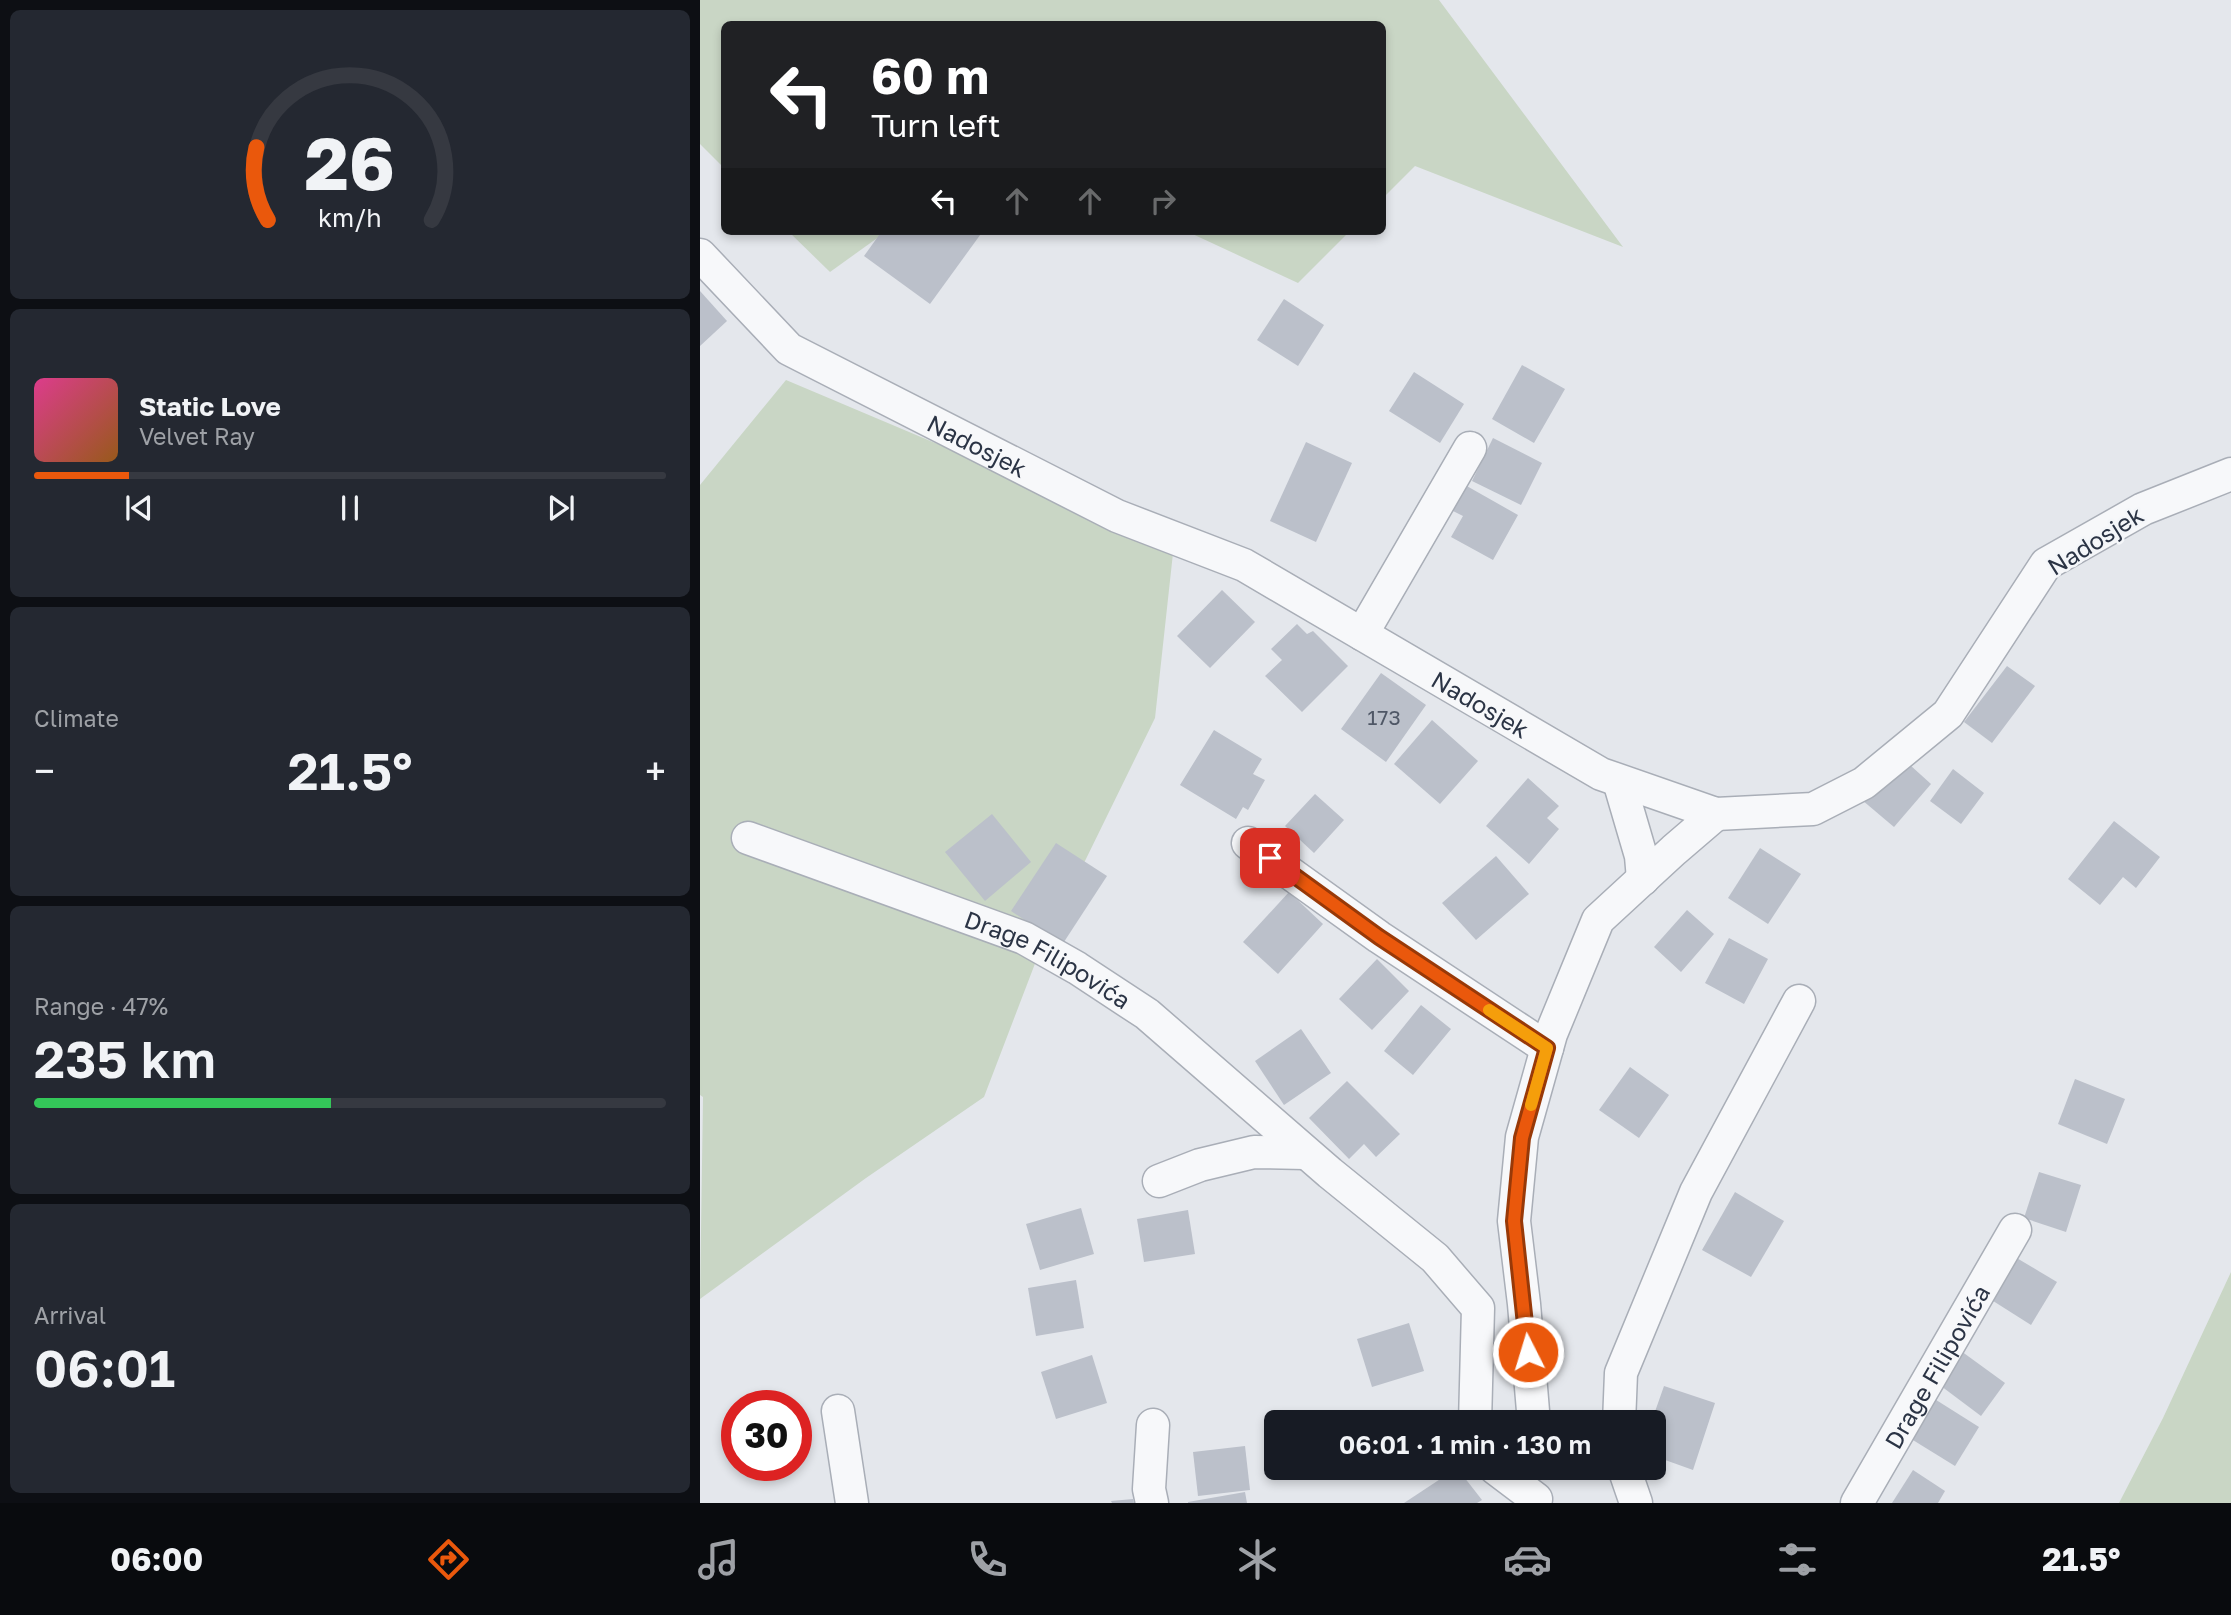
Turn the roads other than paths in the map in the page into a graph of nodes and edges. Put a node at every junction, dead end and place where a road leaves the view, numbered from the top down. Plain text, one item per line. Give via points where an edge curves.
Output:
1 (700, 255) edge
2 (1470, 448) dead end
3 (2231, 474) edge
4 (1362, 634) junction
5 (1619, 781) junction
6 (1716, 814) junction
7 (748, 838) dead end
8 (1248, 843) dead end
9 (1643, 879) junction
10 (1799, 1001) dead end
11 (1547, 1048) junction
12 (1305, 1153) junction
13 (1159, 1181) dead end
14 (2015, 1230) dead end
15 (1475, 1410) edge
16 (1533, 1410) edge
17 (1620, 1410) edge
18 (838, 1411) dead end
19 (1153, 1425) dead end
20 (1518, 1480) edge
21 (1628, 1480) edge
22 (1537, 1490) edge
23 (852, 1503) edge
24 (1152, 1503) edge
25 (1636, 1503) edge
26 (1857, 1503) edge

1 - 4 street, Nadosjek via 789,349 1117,516 1244,565
2 - 4 street
3 - 6 street, Nadosjek via 2143,509 2046,564 1948,715 1864,782 1813,809
4 - 5 street, Nadosjek
5 - 6 street, Nadosjek
5 - 9 street via 1641,856
6 - 9 street
7 - 12 street, Drage Filipovića via 1024,938 1147,1014
8 - 11 street
9 - 11 street via 1598,920
10 - 17 street via 1696,1192 1621,1373
11 - 16 street via 1522,1138 1514,1221
12 - 13 street via 1254,1152
12 - 15 street, Drage Filipovića via 1436,1258 1478,1308
14 - 26 street, Drage Filipovića
18 - 23 street
19 - 24 street
20 - 22 street
21 - 25 street

